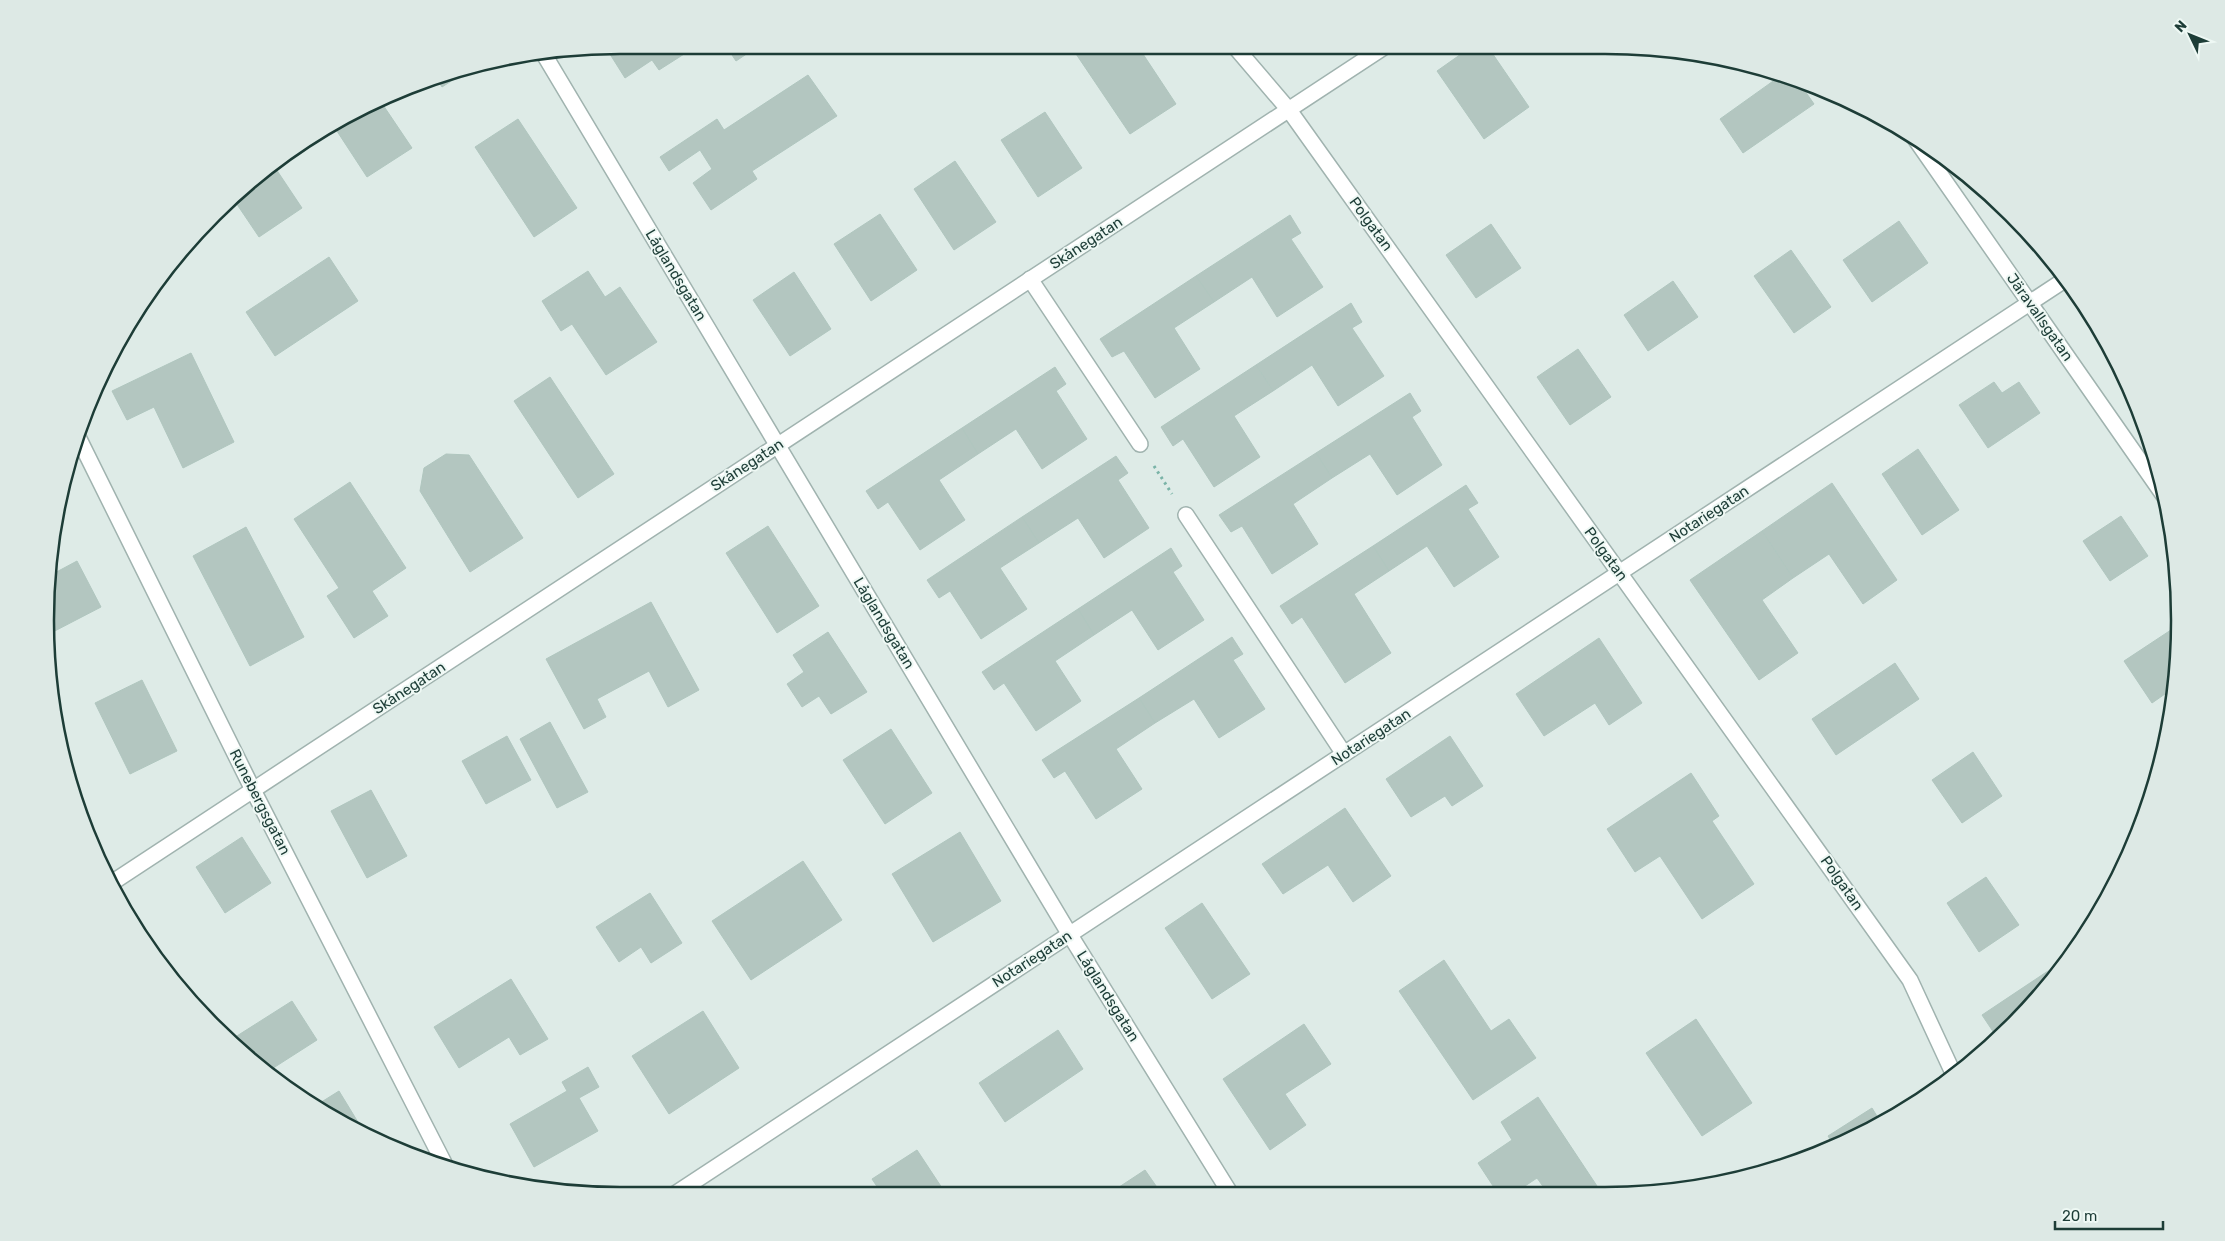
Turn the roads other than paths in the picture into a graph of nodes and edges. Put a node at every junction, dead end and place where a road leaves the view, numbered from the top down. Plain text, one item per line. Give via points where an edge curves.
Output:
1 (1241, 54) edge
2 (1373, 54) edge
3 (547, 59) edge
4 (1289, 110) junction
5 (1925, 153) edge
6 (1030, 279) junction
7 (2060, 283) edge
8 (2030, 302) junction
9 (1140, 444) road end
10 (82, 445) edge
11 (778, 445) junction
12 (2154, 482) edge
13 (1186, 515) road end
14 (1620, 573) junction
15 (1344, 754) junction
16 (253, 790) junction
17 (117, 880) edge
18 (1070, 935) junction
19 (1951, 1069) edge
20 (441, 1158) edge
21 (686, 1187) edge
22 (1226, 1187) edge

1 - 4 street, Polgatan
2 - 4 street, Skånegatan
3 - 11 street, Låglandsgatan
4 - 6 street, Skånegatan
4 - 14 street, Polgatan
5 - 8 street, Järavallsgatan
6 - 9 street
6 - 11 street, Skånegatan
7 - 8 street, Notariegatan
8 - 12 street, Järavallsgatan
8 - 14 street, Notariegatan
10 - 16 street, Runebergsgatan
11 - 16 street, Skånegatan
11 - 18 street, Låglandsgatan
13 - 15 street
14 - 15 street, Notariegatan
14 - 19 street, Polgatan via 1910,980
15 - 18 street, Notariegatan
16 - 17 street, Skånegatan
16 - 20 street, Runebergsgatan
18 - 21 street, Notariegatan
18 - 22 street, Låglandsgatan

